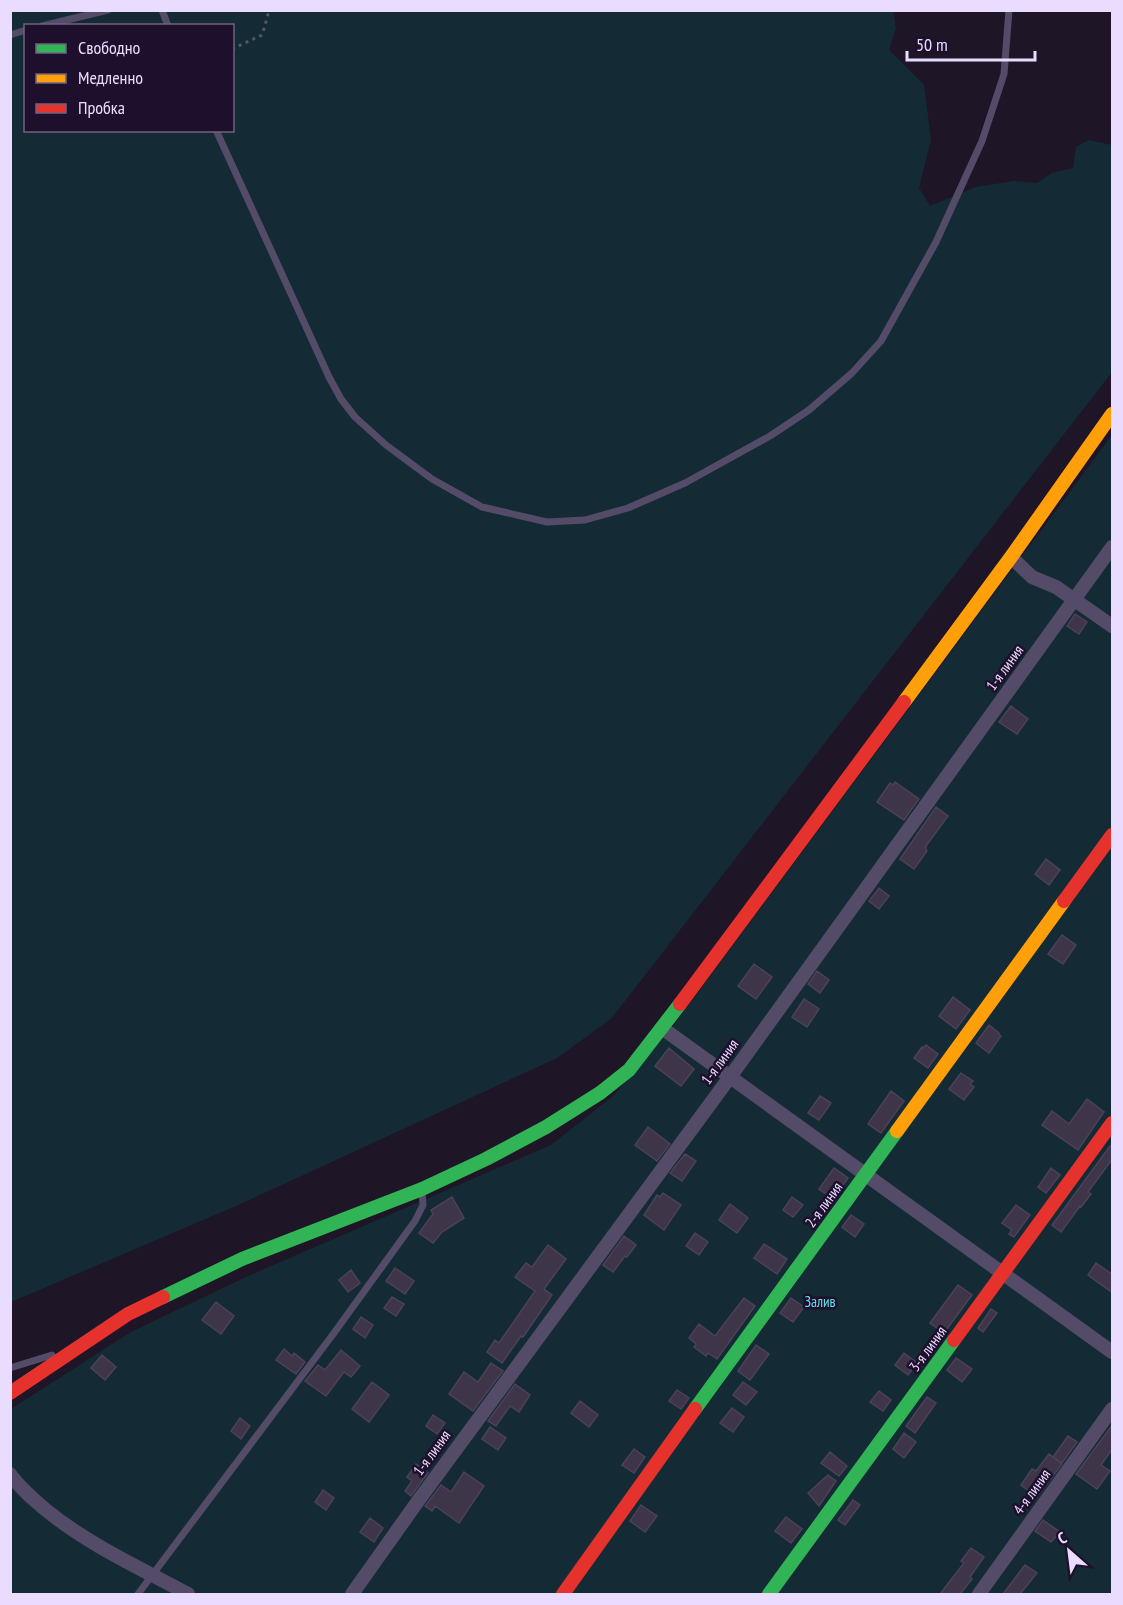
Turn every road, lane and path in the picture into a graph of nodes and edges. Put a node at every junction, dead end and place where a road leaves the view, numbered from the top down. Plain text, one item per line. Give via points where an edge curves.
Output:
1 (108, 10) edge
2 (266, 10) edge
3 (1009, 10) edge
4 (51, 24) edge
5 (234, 48) edge
6 (217, 132) edge
7 (1113, 414) edge
8 (1113, 547) edge
9 (1011, 557) junction
10 (1075, 599) junction
11 (1113, 626) edge
12 (1113, 834) edge
13 (662, 1028) junction
14 (730, 1077) junction
15 (1113, 1123) edge
16 (867, 1174) junction
17 (422, 1189) junction
18 (1004, 1273) junction
19 (75, 1348) junction
20 (1113, 1352) edge
21 (10, 1368) edge
22 (10, 1393) edge
23 (1113, 1409) edge
24 (10, 1474) edge
25 (152, 1575) junction
26 (138, 1594) edge
27 (188, 1594) edge
28 (352, 1594) edge
29 (563, 1594) edge
30 (769, 1594) edge
31 (979, 1594) edge

1 - 4 lane
2 - 5 path via 262,35
3 - 6 lane via 1004,74 982,141 936,242 881,341 843,381 770,436 685,483 627,508 585,520 547,522 482,507 432,479 355,417 328,377
7 - 9 street
8 - 10 street, 1-я линия
9 - 10 street via 1032,577
9 - 13 street
10 - 11 street
10 - 14 street, 1-я линия
12 - 16 street, 2-я линия
13 - 14 street
13 - 17 street via 629,1070 600,1093 546,1127
14 - 16 street
14 - 28 street, 1-я линия
15 - 18 street, 3-я линия
16 - 18 street
16 - 29 street, 2-я линия
17 - 19 street via 242,1259 128,1314
17 - 25 lane via 423,1205 415,1221
18 - 20 street
18 - 30 street, 3-я линия
19 - 21 lane
19 - 22 street
23 - 31 street, 4-я линия
24 - 25 street via 61,1522
25 - 26 lane
25 - 27 street

